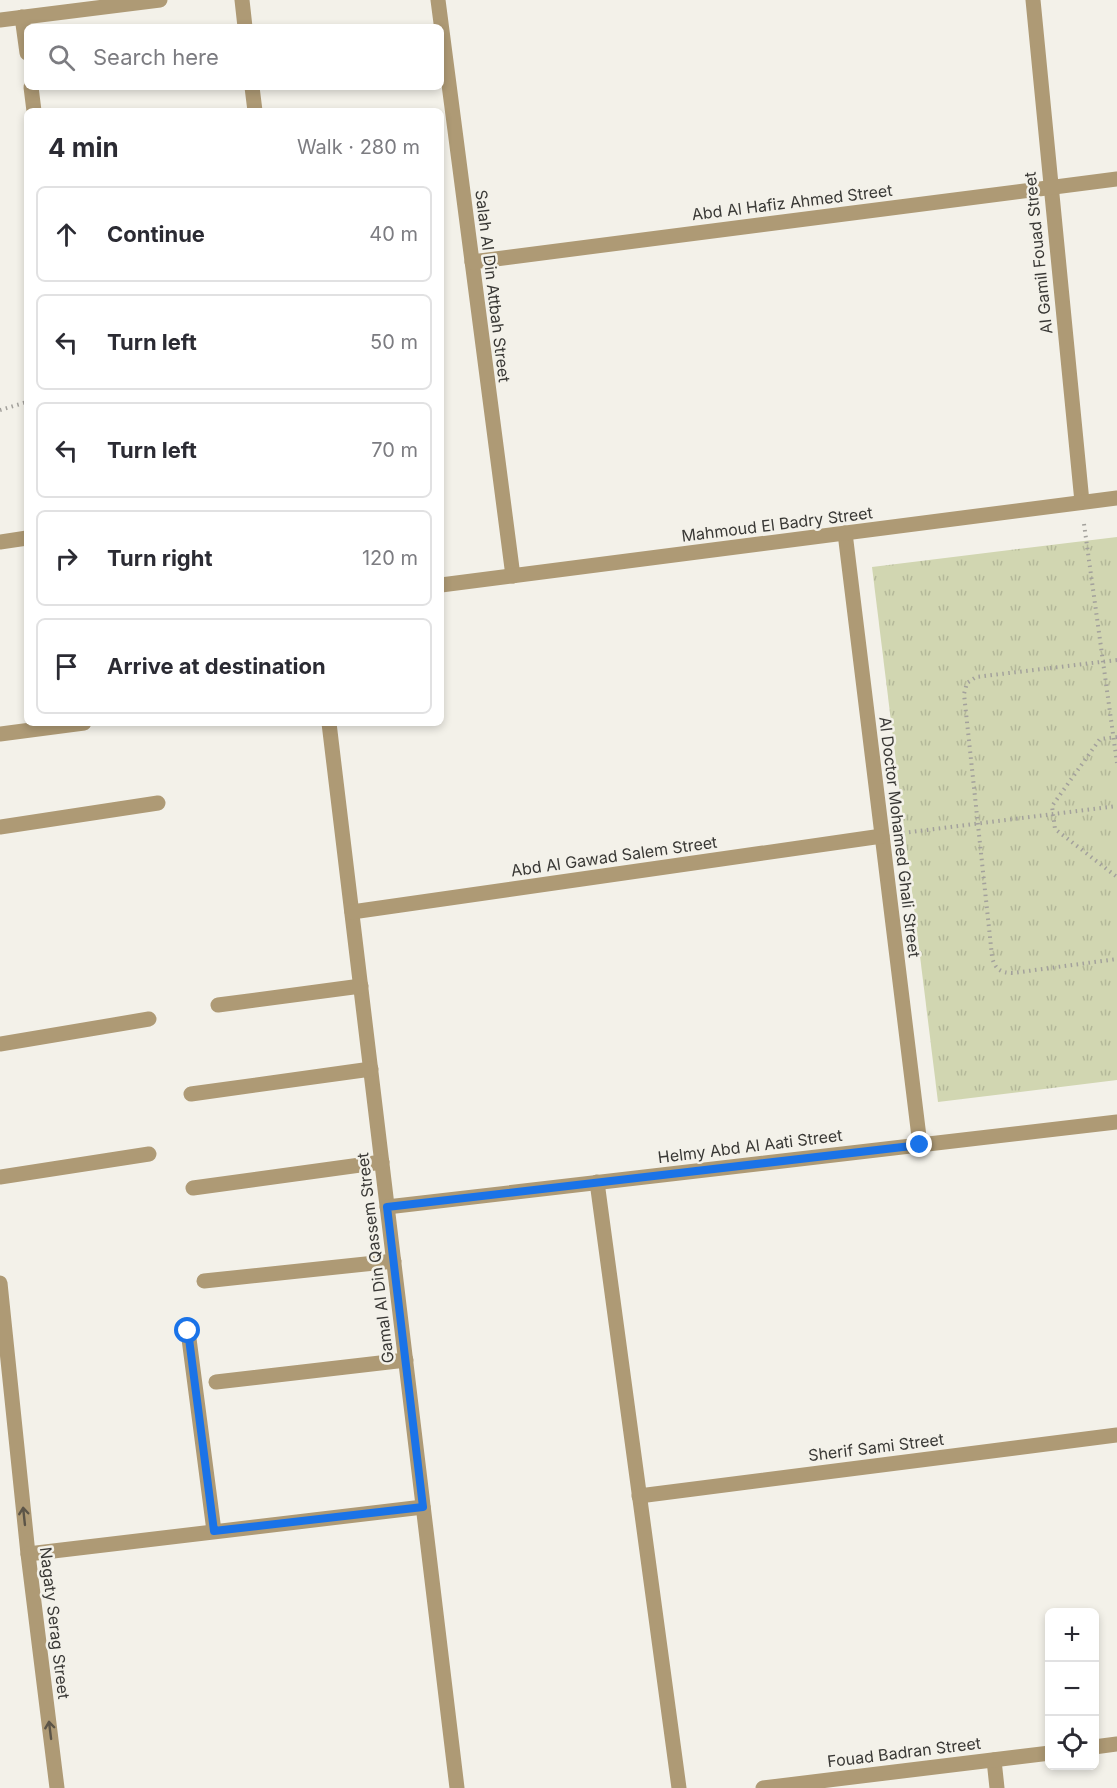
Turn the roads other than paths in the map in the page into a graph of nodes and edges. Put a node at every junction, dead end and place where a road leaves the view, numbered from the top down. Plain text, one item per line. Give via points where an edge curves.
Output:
1 (160, 0) edge
2 (242, 0) edge
3 (438, 0) edge
4 (1033, 0) edge
5 (22, 17) junction
6 (0, 20) edge
7 (245, 24) edge
8 (441, 24) edge
9 (24, 31) edge
10 (444, 46) edge
11 (31, 90) edge
12 (252, 90) edge
13 (34, 108) edge
14 (255, 108) edge
15 (1117, 179) edge
16 (1050, 188) junction
17 (472, 262) junction
18 (1117, 498) edge
19 (1082, 502) junction
20 (844, 533) junction
21 (24, 538) edge
22 (0, 542) edge
23 (513, 576) junction
24 (444, 585) edge
25 (61, 726) edge
26 (329, 726) edge
27 (0, 734) edge
28 (158, 803) dead end
29 (0, 827) edge
30 (882, 836) junction
31 (352, 912) junction
32 (361, 986) junction
33 (219, 1005) dead end
34 (149, 1019) dead end
35 (0, 1044) edge
36 (371, 1069) junction
37 (191, 1094) dead end
38 (1117, 1122) edge
39 (920, 1145) junction
40 (149, 1154) dead end
41 (382, 1162) junction
42 (0, 1177) edge
43 (597, 1182) junction
44 (193, 1188) dead end
45 (387, 1207) junction
46 (394, 1261) junction
47 (204, 1281) dead end
48 (0, 1283) edge
49 (188, 1331) dead end
50 (406, 1360) junction
51 (216, 1382) dead end
52 (1117, 1435) edge
53 (639, 1496) junction
54 (423, 1507) junction
55 (214, 1531) junction
56 (28, 1554) junction
57 (1117, 1744) edge
58 (1099, 1746) edge
59 (1045, 1754) edge
60 (994, 1760) junction
61 (57, 1788) edge
62 (457, 1788) edge
63 (679, 1788) edge
64 (763, 1788) edge
65 (997, 1788) edge

1 - 5 street
2 - 7 street
3 - 8 street, Salah Al Din Attbah Street
4 - 16 street, Al Gamil Fouad Street
5 - 6 street
5 - 9 street
10 - 17 street, Salah Al Din Attbah Street
11 - 13 street
12 - 14 street
15 - 16 street, Abd Al Hafiz Ahmed Street
16 - 17 street, Abd Al Hafiz Ahmed Street
16 - 19 street, Al Gamil Fouad Street
17 - 23 street, Salah Al Din Attbah Street
18 - 19 street, Mahmoud El Badry Street
19 - 20 street, Mahmoud El Badry Street
20 - 23 street, Mahmoud El Badry Street
20 - 30 street, Al Doctor Mohamed Ghali Street
21 - 22 street
23 - 24 street, Mahmoud El Badry Street
25 - 27 street
26 - 31 street, Gamal Al Din Qassem Street
28 - 29 street
30 - 31 street, Abd Al Gawad Salem Street
30 - 39 street, Al Doctor Mohamed Ghali Street
31 - 32 street, Gamal Al Din Qassem Street
32 - 33 street
32 - 36 street, Gamal Al Din Qassem Street
34 - 35 street
36 - 37 street
36 - 41 street, Gamal Al Din Qassem Street
38 - 39 street, Helmy Abd Al Aati Street
39 - 43 street, Helmy Abd Al Aati Street
40 - 42 street
41 - 44 street
41 - 45 street, Gamal Al Din Qassem Street
43 - 45 street, Helmy Abd Al Aati Street
43 - 53 street
45 - 46 street, Gamal Al Din Qassem Street
46 - 47 street
46 - 50 street, Gamal Al Din Qassem Street
56 -> 48 street, Nagaty Serag Street
49 - 55 street
50 - 51 street
50 - 54 street, Gamal Al Din Qassem Street
52 - 53 street, Sherif Sami Street
53 - 63 street
54 - 55 street
54 - 62 street, Gamal Al Din Qassem Street
55 - 56 street
61 -> 56 street, Nagaty Serag Street
57 - 58 street
59 - 60 street, Fouad Badran Street
60 - 64 street, Fouad Badran Street
60 - 65 street

